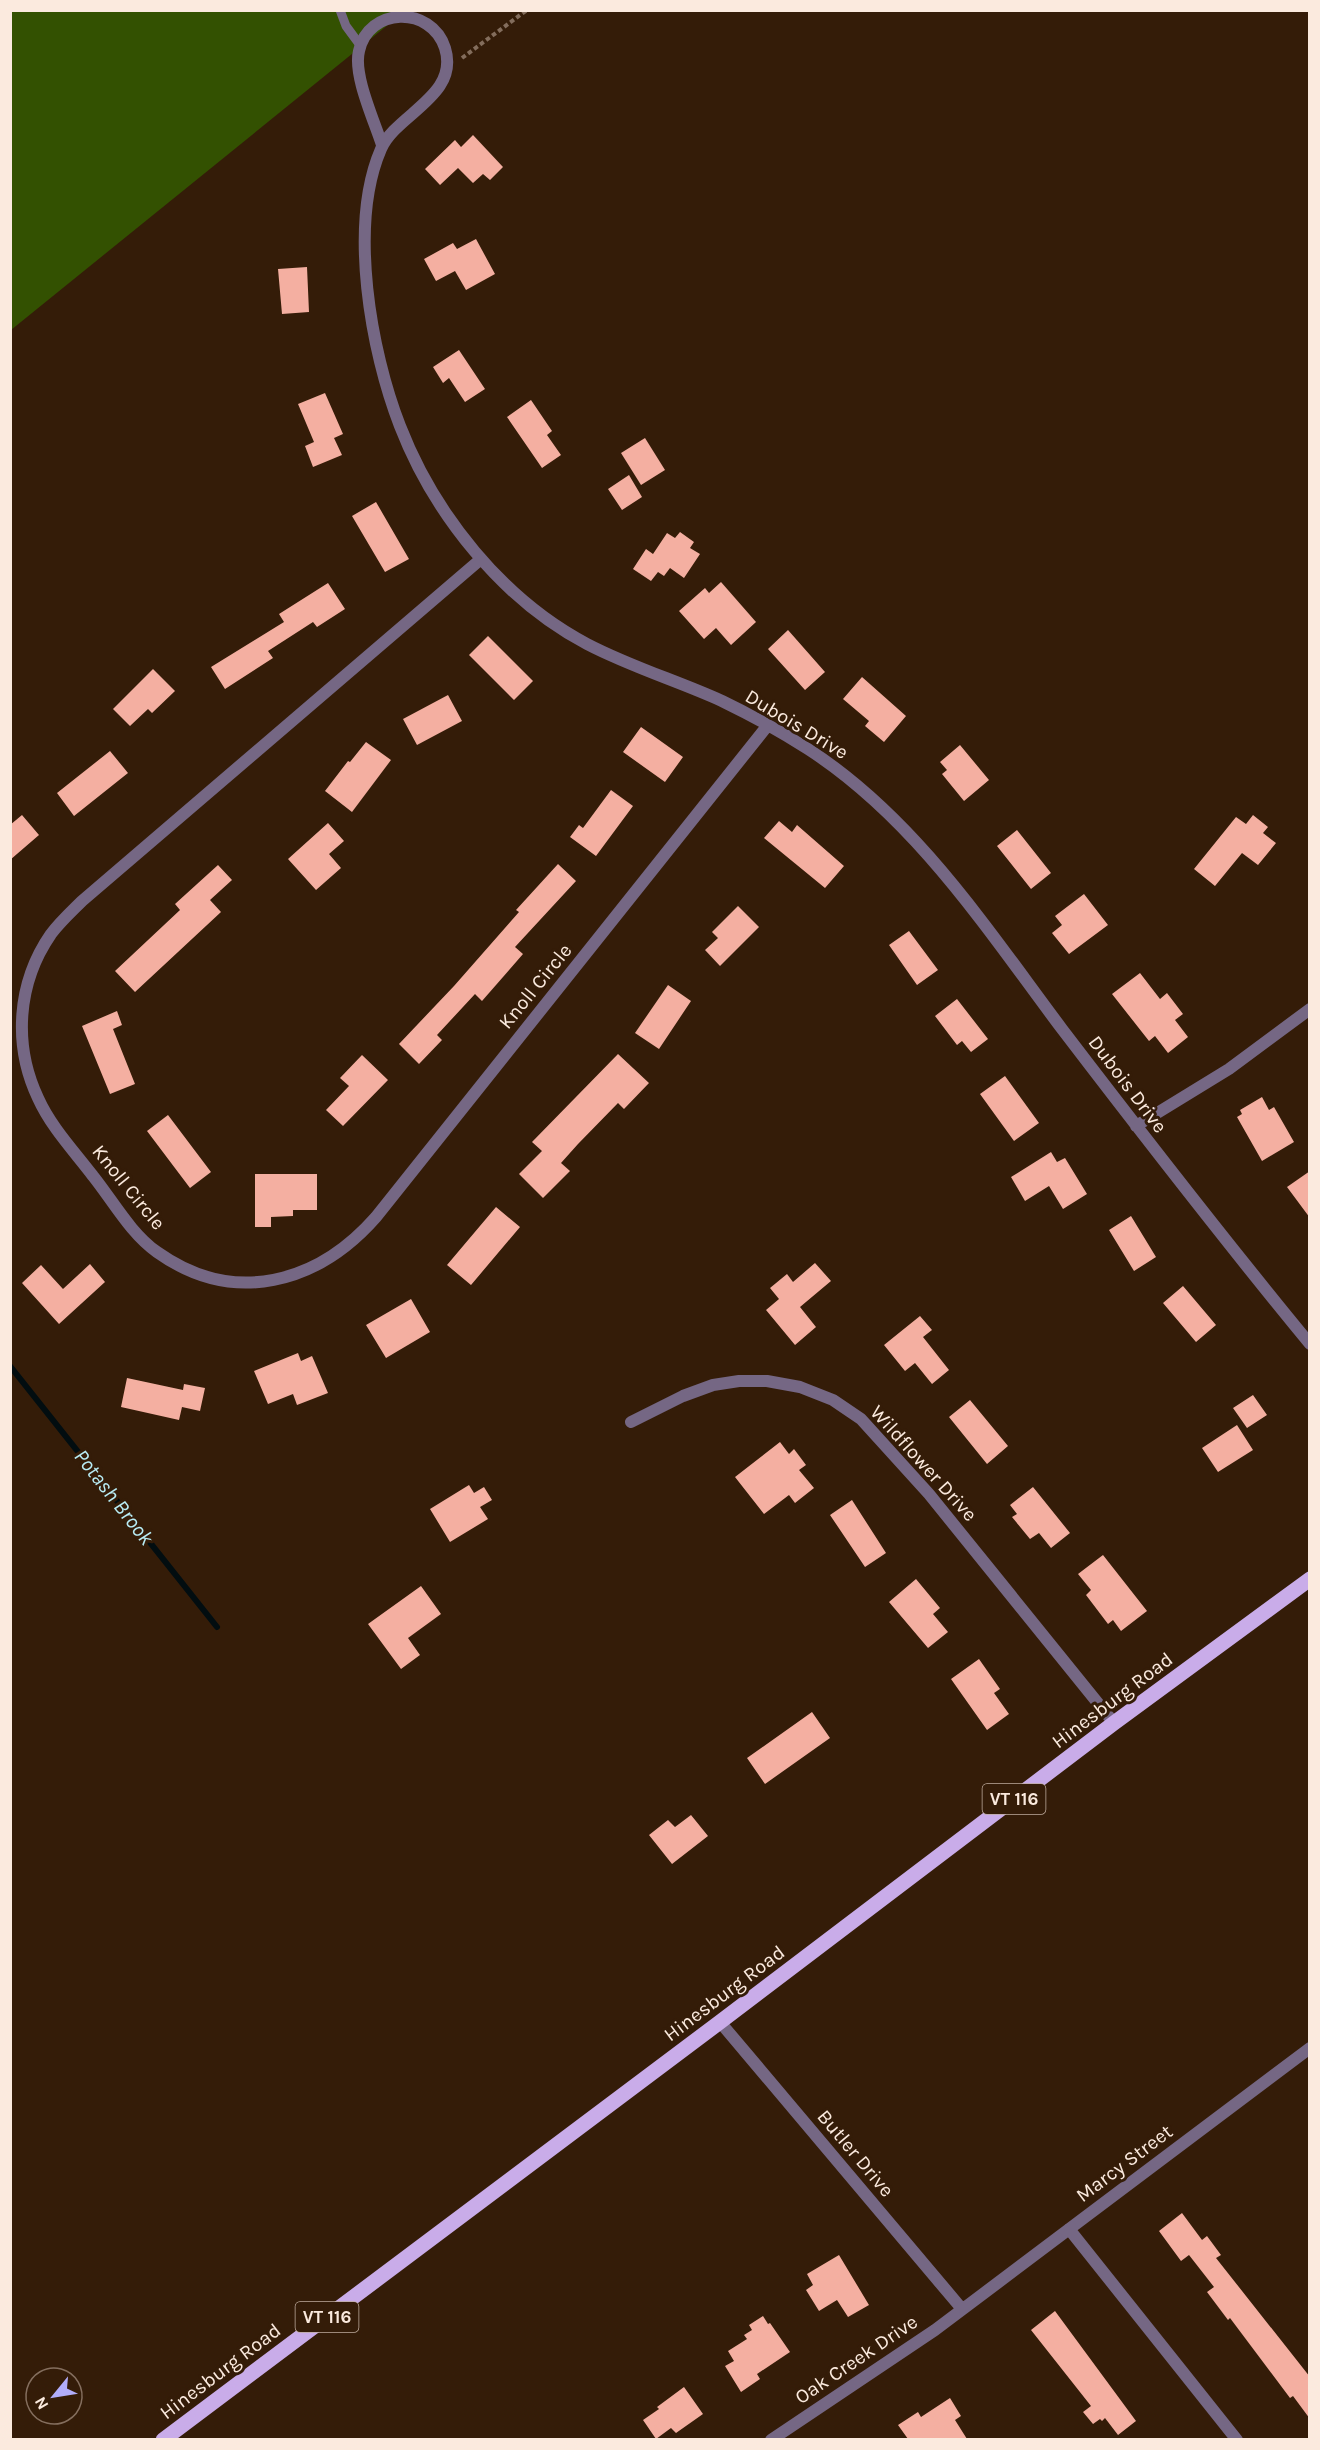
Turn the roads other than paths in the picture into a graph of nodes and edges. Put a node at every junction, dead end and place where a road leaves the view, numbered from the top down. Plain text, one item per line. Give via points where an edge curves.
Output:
1 (340, 10) edge
2 (360, 45) junction
3 (382, 144) junction
4 (481, 559) junction
5 (768, 725) junction
6 (1310, 1009) edge
7 (1136, 1126) junction
8 (1310, 1344) edge
9 (631, 1422) dead end
10 (1310, 1579) edge
11 (1114, 1723) junction
12 (720, 2022) junction
13 (1310, 2048) edge
14 (1069, 2229) junction
15 (962, 2309) junction
16 (164, 2439) edge
17 (771, 2439) edge
18 (1237, 2439) edge

1 - 2 lane
2 - 3 street via 359,74
2 - 3 street via 376,24 392,17 410,16 439,35 446,51 447,69 437,89
3 - 4 street, Dubois Drive via 368,202 366,240 370,310 381,372 418,465 436,498
4 - 5 street, Dubois Drive via 534,608 583,642
4 - 5 street, Knoll Circle via 82,901 51,935 35,962 22,1008 21,1041 38,1098 54,1125 136,1230 168,1259 212,1277 258,1282 308,1271 351,1242 376,1217
5 - 7 street, Dubois Drive via 838,770 920,846
6 - 7 street via 1237,1064
7 - 8 street, Dubois Drive
9 - 11 street, Wildflower Drive via 683,1396 739,1381 800,1387 833,1400 861,1419 929,1494
10 - 11 main road, Hinesburg Road / VT 116
11 - 12 main road, Hinesburg Road / VT 116
12 - 15 street, Butler Drive
12 - 16 main road, Hinesburg Road / VT 116
13 - 14 street, Marcy Street
14 - 15 street, Marcy Street
14 - 18 street
15 - 17 street, Oak Creek Drive

